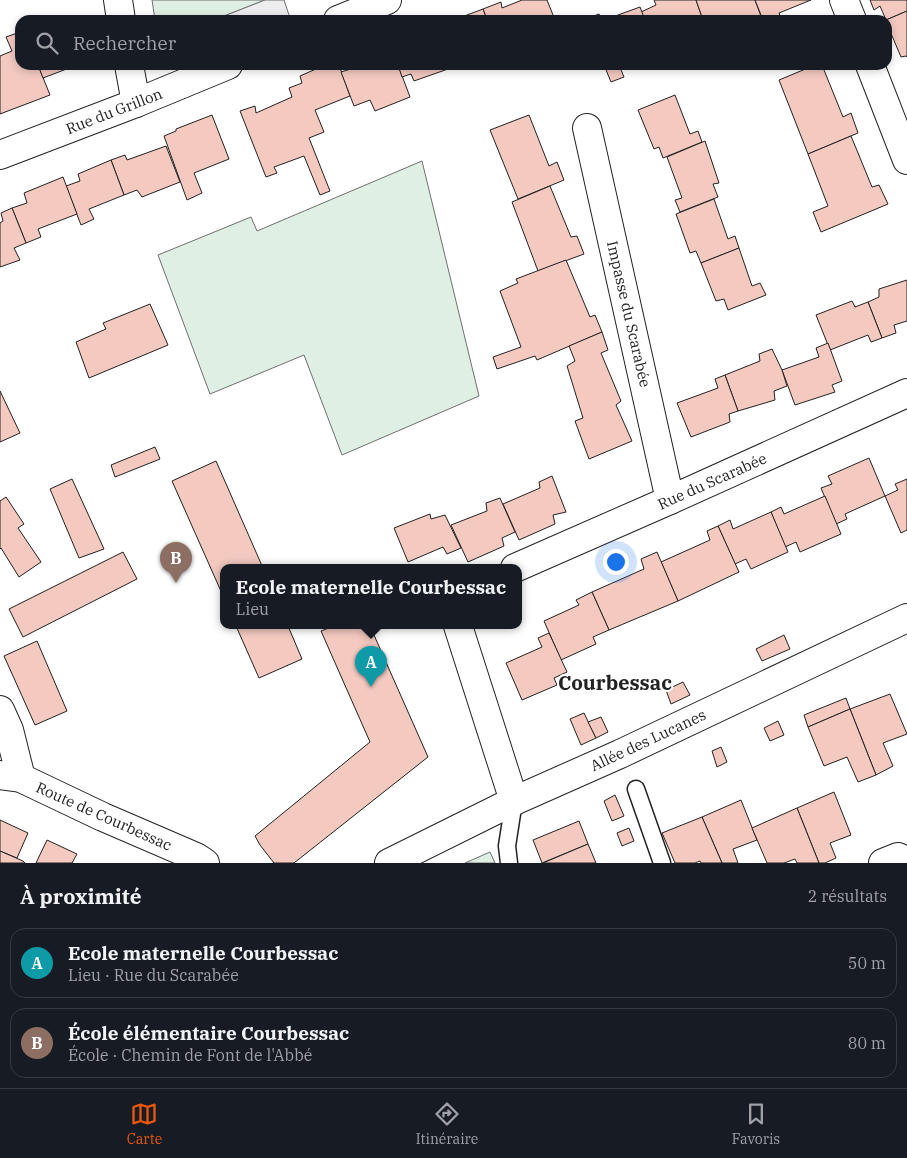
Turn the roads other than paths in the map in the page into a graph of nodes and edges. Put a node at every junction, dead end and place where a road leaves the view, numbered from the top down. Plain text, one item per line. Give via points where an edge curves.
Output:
1 (118, 0) edge
2 (387, 0) edge
3 (844, 0) edge
4 (120, 15) edge
5 (350, 15) edge
6 (850, 15) edge
7 (130, 70) edge
8 (216, 70) edge
9 (872, 70) edge
10 (136, 103) junction
11 (587, 128) dead end
12 (0, 155) edge
13 (907, 160) edge
14 (907, 393) edge
15 (670, 500) junction
16 (522, 565) edge
17 (907, 618) edge
18 (459, 629) edge
19 (0, 710) edge
20 (10, 777) edge
21 (636, 788) dead end
22 (514, 801) junction
23 (907, 861) edge
24 (205, 863) edge
25 (389, 863) edge
26 (509, 863) edge
27 (662, 863) edge
28 (883, 863) edge

1 - 4 street
2 - 5 street
3 - 6 street
7 - 10 street
8 - 10 street, Rue du Grillon
9 - 13 street
10 - 12 street, Rue du Grillon
11 - 15 street, Impasse du Scarabée
14 - 15 street, Rue du Scarabée
15 - 16 street, Rue du Scarabée
17 - 22 street, Allée des Lucanes
18 - 22 street
19 - 20 street via 9,730
20 - 24 street, Route de Courbessac
21 - 27 lane
22 - 25 street, Allée des Lucanes
22 - 26 lane via 507,846
23 - 28 street via 898,857

